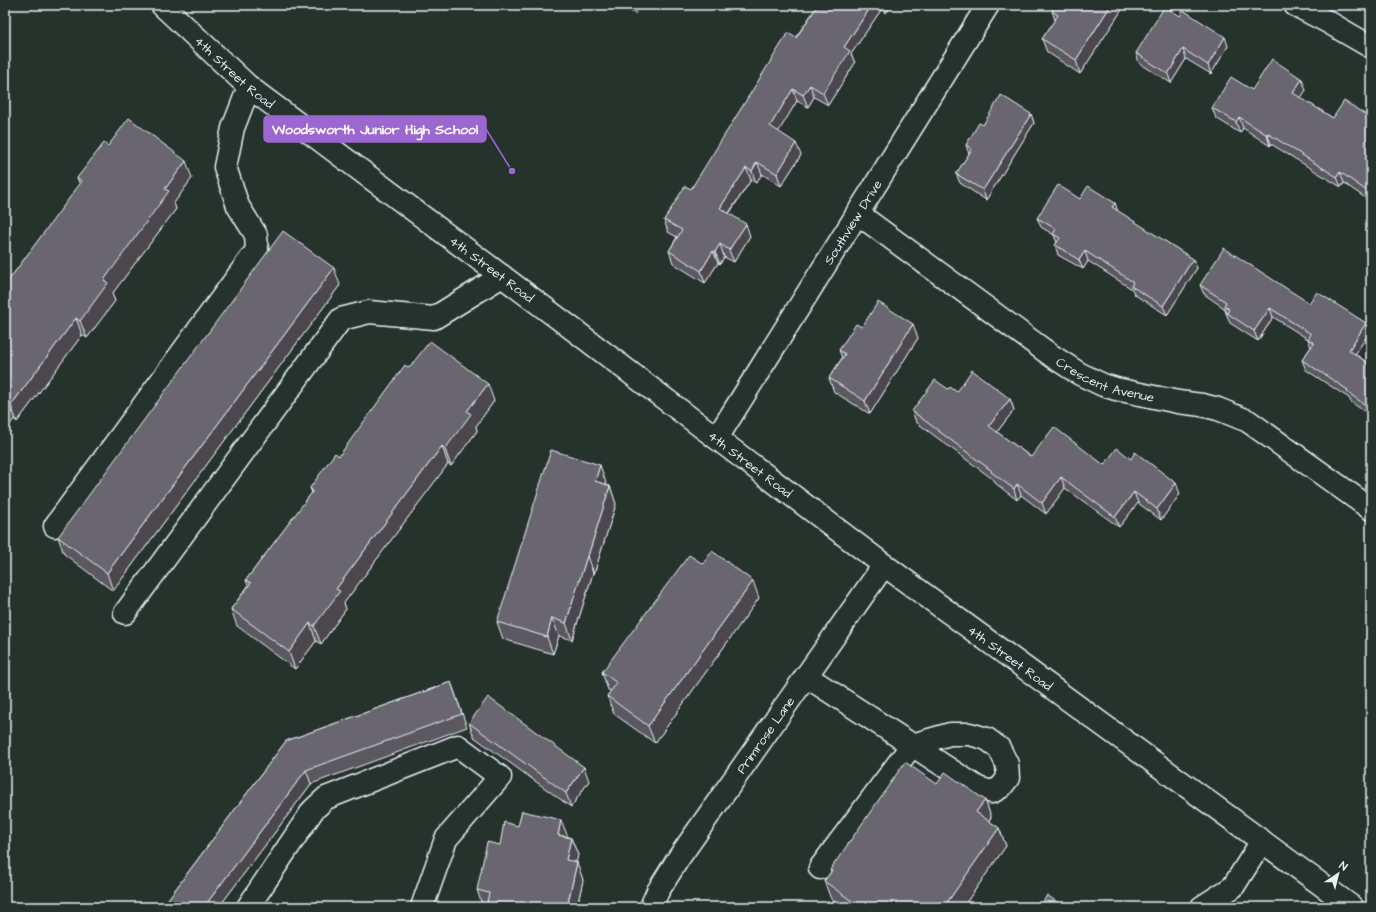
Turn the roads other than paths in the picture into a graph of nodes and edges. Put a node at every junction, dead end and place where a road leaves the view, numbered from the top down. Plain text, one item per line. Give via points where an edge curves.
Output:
1 (162, 5) edge
2 (988, 5) edge
3 (1295, 5) edge
4 (1371, 47) edge
5 (248, 87) junction
6 (857, 213) junction
7 (502, 276) junction
8 (717, 438) junction
9 (1371, 509) edge
10 (55, 526) dead end
11 (884, 565) junction
12 (126, 613) dead end
13 (806, 676) junction
14 (1262, 841) junction
15 (820, 868) dead end
16 (248, 907) edge
17 (422, 907) edge
18 (651, 907) edge
19 (1202, 907) edge
20 (1352, 907) edge

1 - 5 street, 4th Street Road
2 - 6 street, Southview Drive
3 - 4 street
5 - 7 street, 4th Street Road
5 - 10 street via 233,128 225,167 238,206 256,235 257,250
6 - 8 street, Southview Drive
6 - 9 street, Crescent Avenue via 1080,374 1116,389 1202,405 1233,414 1255,426
7 - 8 street, 4th Street Road
7 - 12 street via 434,318 369,312 341,319
8 - 11 street, 4th Street Road
11 - 13 street, Primrose Lane
11 - 14 street, 4th Street Road
13 - 15 street via 912,745
13 - 18 street, Primrose Lane via 678,858
14 - 19 street via 1233,886
14 - 20 street, 4th Street Road
16 - 17 street via 313,810 326,798 458,746 500,777 446,839

